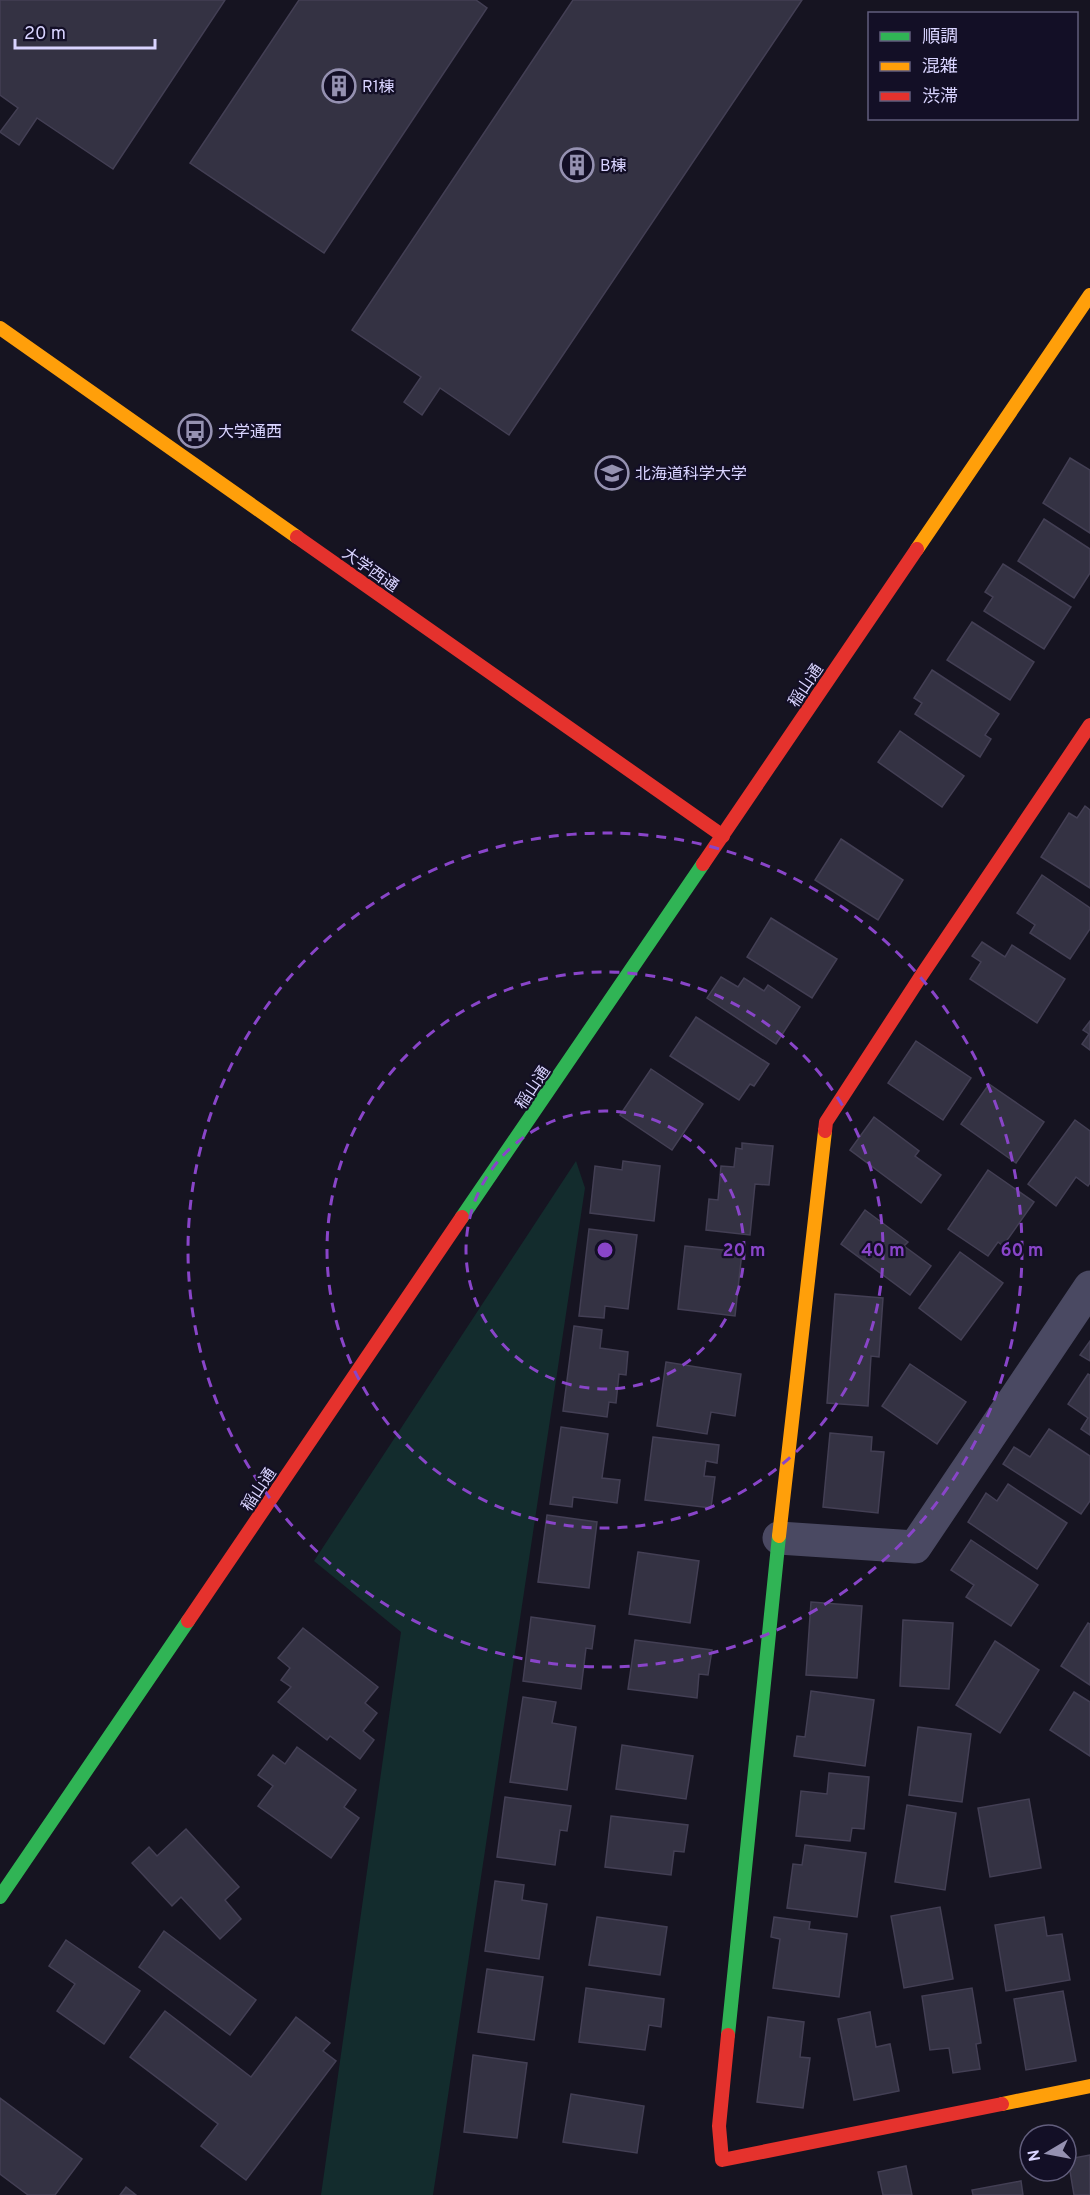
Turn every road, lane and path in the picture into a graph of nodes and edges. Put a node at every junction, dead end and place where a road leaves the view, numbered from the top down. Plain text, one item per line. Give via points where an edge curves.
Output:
1 (1090, 295) edge
2 (0, 328) edge
3 (1090, 725) edge
4 (723, 837) junction
5 (1090, 1287) edge
6 (779, 1538) junction
7 (0, 1897) edge
8 (1090, 2086) edge

1 - 4 street, 稲山通
2 - 4 street, 大学西通
3 - 6 street via 826,1122
4 - 7 street, 稲山通
5 - 6 street via 915,1547
6 - 8 street via 719,2126 722,2160

